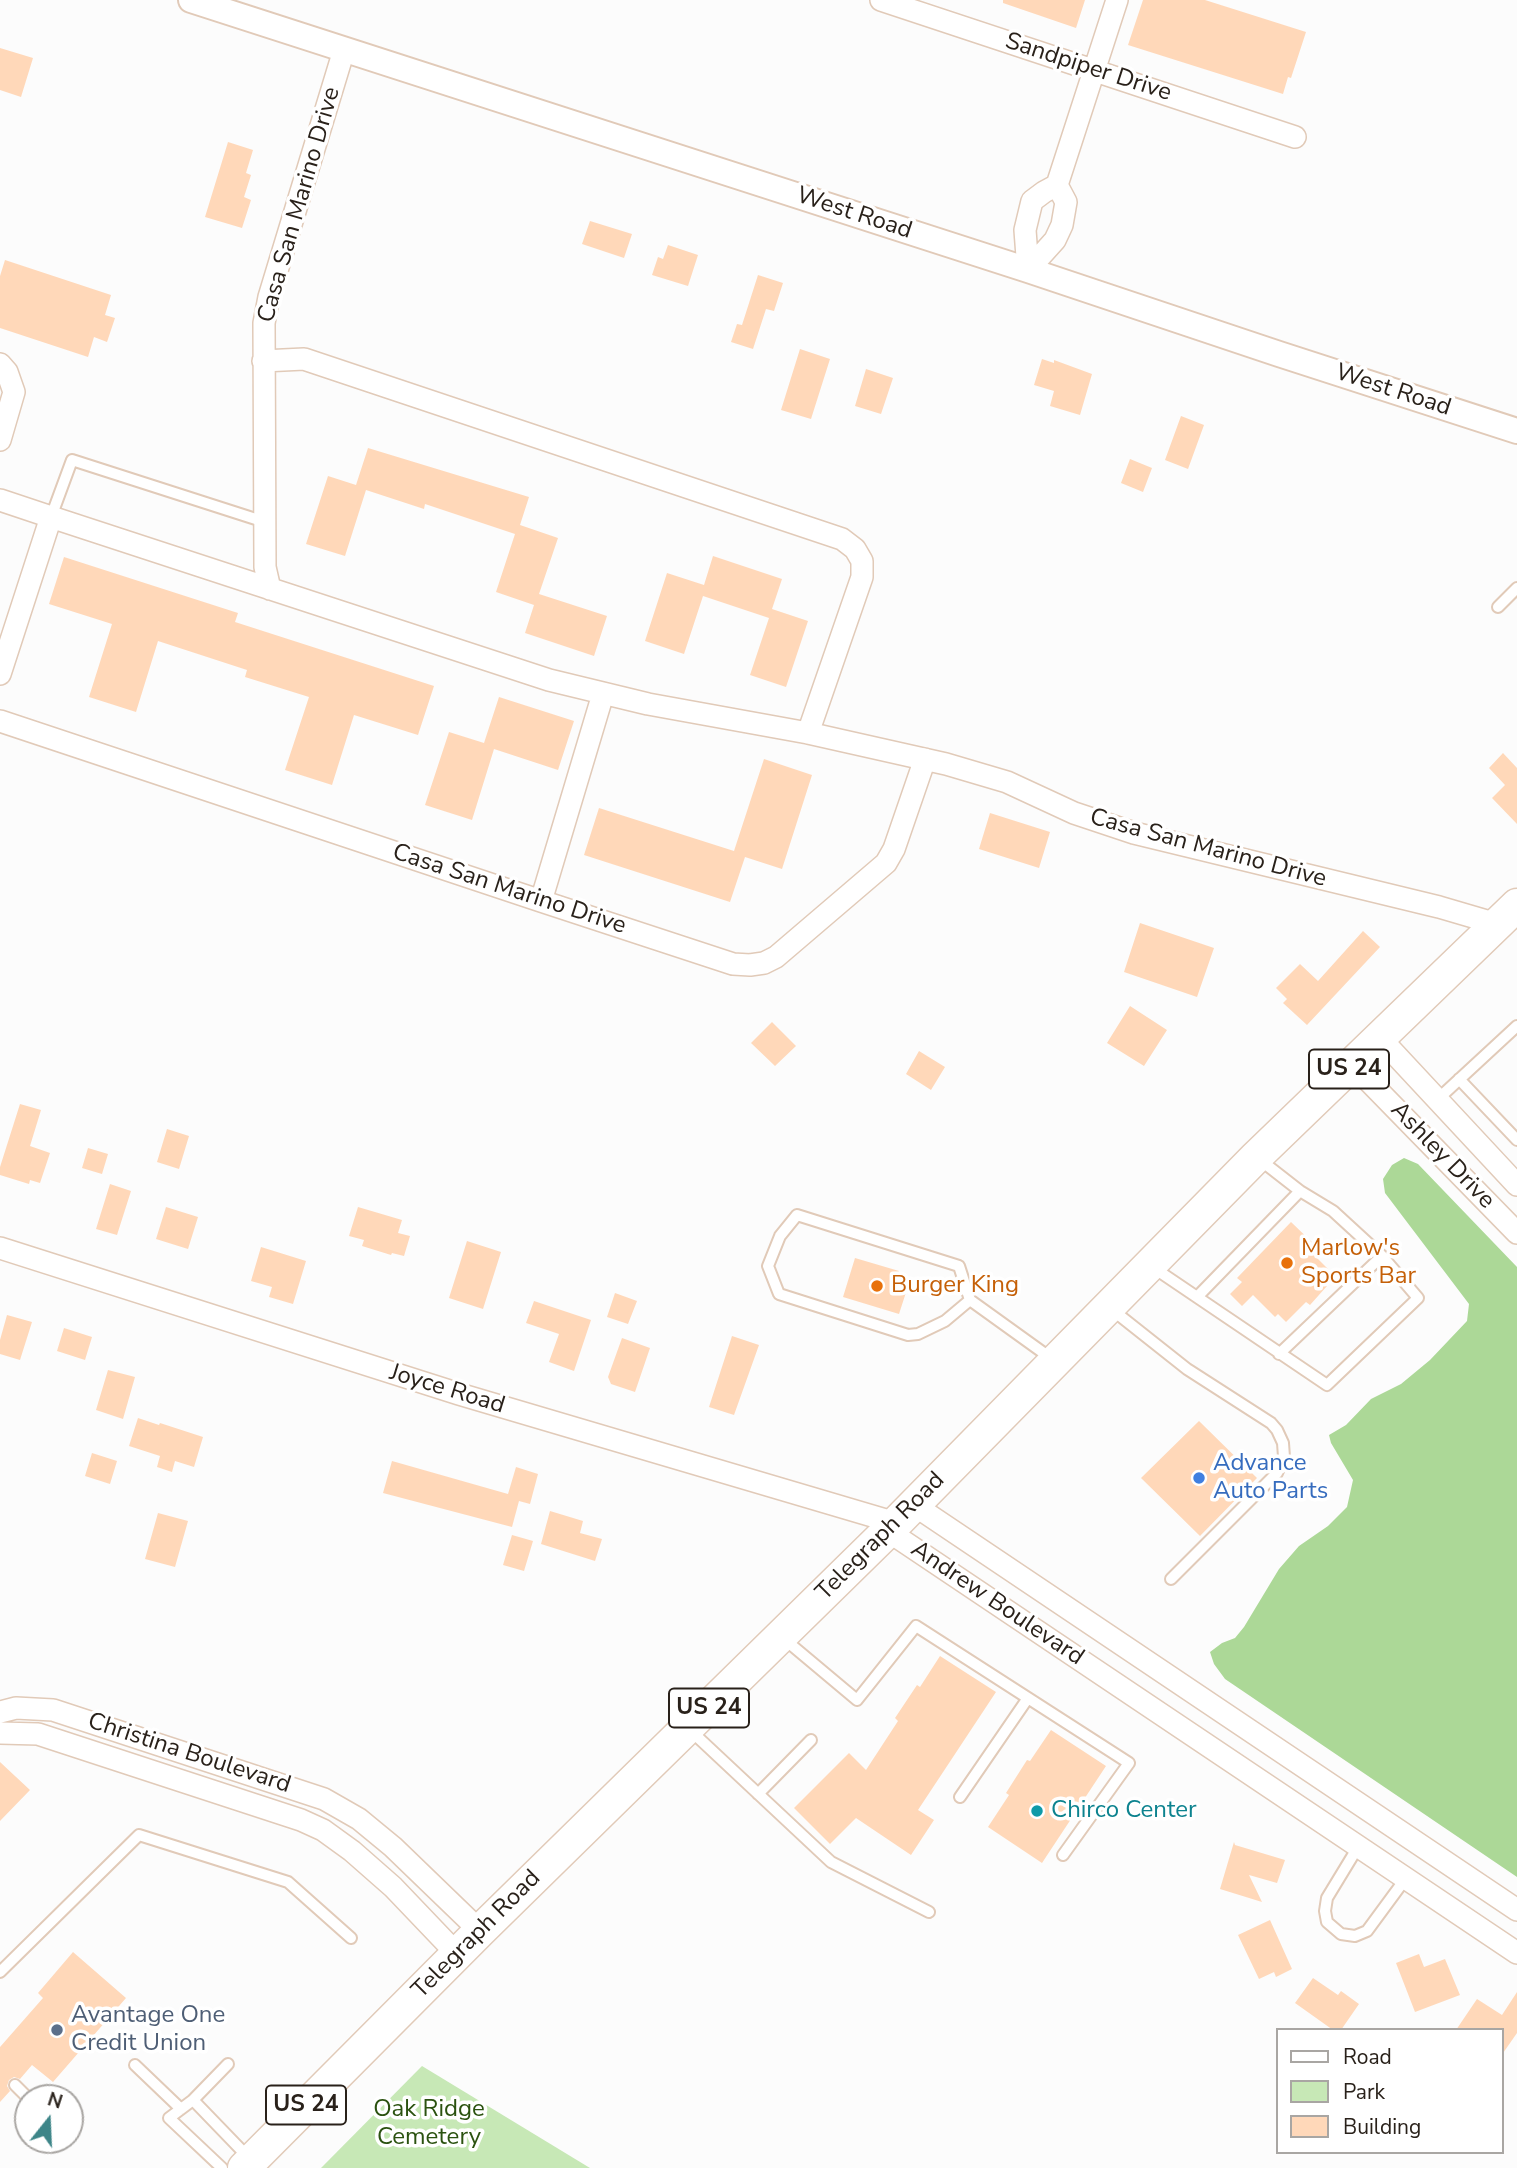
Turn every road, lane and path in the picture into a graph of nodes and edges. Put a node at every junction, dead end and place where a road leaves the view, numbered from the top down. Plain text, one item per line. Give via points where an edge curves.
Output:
1 (191, 0) edge
2 (881, 0) edge
3 (1118, 0) edge
4 (344, 50) junction
5 (1096, 69) junction
6 (1295, 137) dead end
7 (1057, 185) junction
8 (1028, 270) junction
9 (263, 361) junction
10 (0, 364) edge
11 (1517, 431) edge
12 (0, 440) edge
13 (0, 500) edge
14 (51, 517) junction
15 (265, 522) junction
16 (1517, 588) edge
17 (270, 589) junction
18 (1498, 607) dead end
19 (0, 674) edge
20 (603, 694) junction
21 (0, 721) edge
22 (808, 733) junction
23 (925, 758) junction
24 (541, 901) junction
25 (1507, 914) edge
26 (1517, 1026) edge
27 (1380, 1038) junction
28 (1353, 1065) junction
29 (1460, 1079) junction
30 (1438, 1099) junction
31 (1517, 1140) edge
32 (1256, 1157) junction
33 (1517, 1185) edge
34 (1300, 1191) junction
35 (1512, 1218) edge
36 (0, 1248) edge
37 (1382, 1256) junction
38 (1150, 1265) junction
39 (1198, 1296) junction
40 (970, 1300) junction
41 (1108, 1306) junction
42 (1279, 1354) junction
43 (1054, 1361) junction
44 (899, 1520) junction
45 (1171, 1579) dead end
46 (781, 1637) junction
47 (1127, 1648) junction
48 (1106, 1677) junction
49 (1028, 1698) junction
50 (0, 1712) edge
51 (1236, 1722) junction
52 (688, 1728) junction
53 (0, 1733) edge
54 (811, 1740) dead end
55 (162, 1745) junction
56 (1216, 1751) junction
57 (153, 1770) junction
58 (758, 1794) junction
59 (960, 1797) dead end
60 (370, 1828) junction
61 (1403, 1834) junction
62 (1358, 1847) junction
63 (352, 1851) junction
64 (1063, 1855) dead end
65 (1381, 1862) junction
66 (1406, 1878) junction
67 (1517, 1910) edge
68 (929, 1912) dead end
69 (480, 1931) junction
70 (351, 1938) dead end
71 (1517, 1953) edge
72 (457, 1954) junction
73 (0, 1972) edge
74 (228, 2064) dead end
75 (135, 2065) dead end
76 (193, 2100) junction
77 (181, 2109) junction
78 (239, 2165) edge

1 - 4 street, West Road
2 - 5 street, Sandpiper Drive
3 - 5 street
4 - 8 street, West Road
4 - 9 street, Casa San Marino Drive via 269,297
5 - 6 street, Sandpiper Drive
5 - 7 street
7 - 8 street via 1066,202 1062,225
7 - 8 street via 1032,201 1025,230
8 - 11 street, West Road
9 - 15 street, Casa San Marino Drive
9 - 22 street, Casa San Marino Drive via 304,359 842,539 862,561 862,577
10 - 12 street via 14,392
13 - 14 street, Casa San Marino Drive
14 - 15 lane via 72,460
14 - 17 street, Casa San Marino Drive
14 - 19 street
15 - 17 street, Casa San Marino Drive
16 - 18 lane
17 - 20 street, Casa San Marino Drive
20 - 22 street, Casa San Marino Drive
20 - 24 street
21 - 24 street, Casa San Marino Drive
22 - 23 street, Casa San Marino Drive
23 - 24 street, Casa San Marino Drive via 886,863 764,963 733,964
23 - 25 street, Casa San Marino Drive via 1007,782 1074,813 1134,833 1439,907
25 - 27 main road, Telegraph Road / US 24
26 - 29 lane
27 - 28 main road, Telegraph Road / US 24
27 - 30 street, Ashley Drive
28 - 32 main road, Telegraph Road / US 24
28 - 35 street, Ashley Drive
29 - 30 lane
29 - 31 lane
30 - 33 street, Ashley Drive
32 - 34 lane
32 - 38 main road, Telegraph Road / US 24
34 - 37 lane via 1333,1211
34 - 39 lane
36 - 44 street, Joyce Road via 459,1394
37 - 42 lane
37 - 42 lane via 1418,1298 1326,1385
38 - 39 lane
38 - 41 main road, Telegraph Road / US 24
39 - 42 lane
40 - 40 lane via 959,1266 797,1215 780,1236 768,1266 779,1294 908,1335 944,1321
40 - 43 lane
41 - 43 main road, Telegraph Road / US 24
41 - 45 lane via 1187,1369 1271,1423 1283,1443 1284,1457 1277,1474
43 - 44 main road, Telegraph Road / US 24
44 - 46 main road, Telegraph Road / US 24
44 - 47 street, Andrew Boulevard
44 - 48 street, Andrew Boulevard
46 - 49 lane via 857,1700 916,1626
46 - 52 main road, Telegraph Road / US 24
47 - 48 street, Andrew Boulevard
47 - 51 street, Andrew Boulevard
48 - 56 street, Andrew Boulevard
49 - 59 lane
49 - 64 lane via 1129,1762
50 - 55 street, Christina Boulevard via 52,1710
51 - 56 street
51 - 61 street, Andrew Boulevard
52 - 58 lane
52 - 69 main road, Telegraph Road / US 24
53 - 57 street, Christina Boulevard via 38,1734
54 - 58 lane
55 - 57 street
55 - 60 street, Christina Boulevard via 308,1792
56 - 62 street, Andrew Boulevard
57 - 63 street, Christina Boulevard via 301,1820
58 - 68 lane via 831,1862
60 - 63 street
60 - 69 street, Christina Boulevard
61 - 65 street
61 - 67 street, Andrew Boulevard
62 - 65 street, Andrew Boulevard
62 - 66 lane via 1327,1898 1327,1922 1341,1934 1355,1936 1367,1931
63 - 72 street, Christina Boulevard
65 - 66 street, Andrew Boulevard
66 - 71 street, Andrew Boulevard
69 - 72 main road, Telegraph Road / US 24
70 - 73 lane via 288,1882 139,1835
72 - 78 main road, Telegraph Road / US 24
74 - 76 lane
75 - 77 lane
76 - 77 lane
76 - 78 lane
77 - 78 lane via 169,2118

